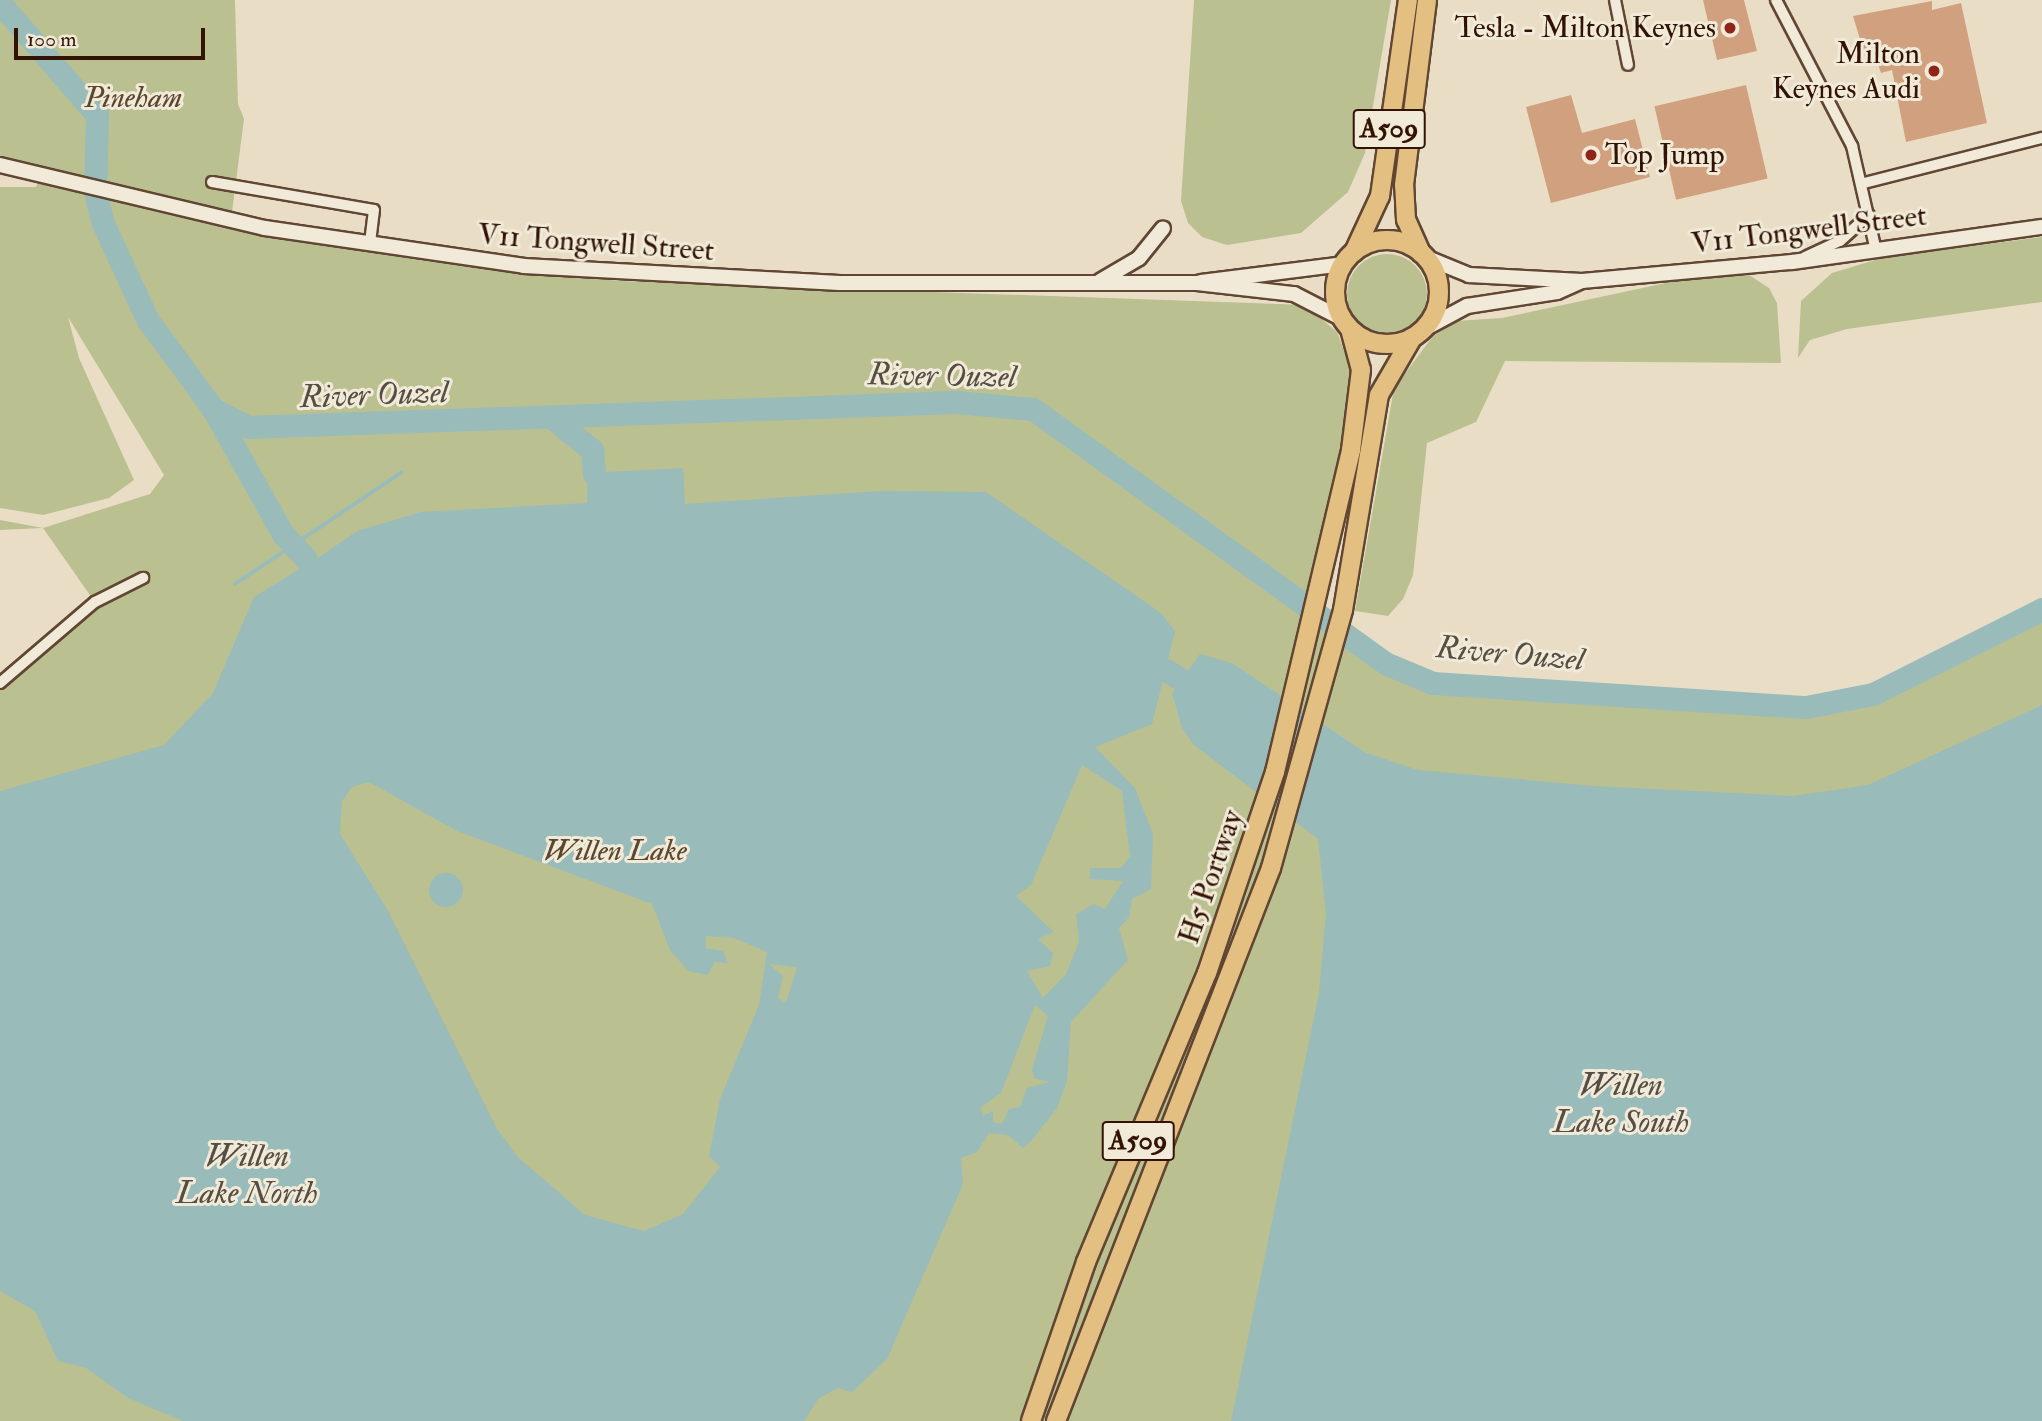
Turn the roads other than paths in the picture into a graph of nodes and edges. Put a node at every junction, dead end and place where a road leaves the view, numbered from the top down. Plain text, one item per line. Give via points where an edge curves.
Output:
1 (1408, 0) edge
2 (1427, 0) edge
3 (1615, 0) edge
4 (1776, 0) edge
5 (1628, 65) dead end
6 (2042, 138) edge
7 (0, 165) edge
8 (212, 182) dead end
9 (1864, 183) junction
10 (1869, 215) junction
11 (2042, 227) edge
12 (1163, 229) dead end
13 (370, 245) junction
14 (1876, 251) junction
15 (1423, 255) junction
16 (1349, 258) junction
17 (1793, 262) junction
18 (1582, 281) junction
19 (1098, 282) junction
20 (1197, 283) junction
21 (1346, 324) junction
22 (1419, 333) junction
23 (1364, 426) junction
24 (144, 578) dead end
25 (0, 682) edge
26 (1031, 1421) edge
27 (1056, 1421) edge

1 - 16 main road, A509 via 1380,196
2 - 15 main road, A509 via 1404,185 1406,220
3 - 5 street
4 - 9 street via 1852,146
6 - 9 street
7 - 13 street, V11 Tongwell Street via 265,228
8 - 13 street via 374,210
9 - 10 street
10 - 14 street
10 - 17 street via 1840,241
11 - 14 street, V11 Tongwell Street
12 - 19 street via 1139,258
13 - 19 street, V11 Tongwell Street via 532,267 716,279
14 - 17 street, V11 Tongwell Street
15 - 16 main road via 1388,240
15 - 18 street, V11 Tongwell Street via 1469,275
15 - 22 main road, A509 via 1439,292
16 - 20 street, V11 Tongwell Street
16 - 21 main road, A509 via 1335,291
17 - 18 street, V11 Tongwell Street
18 - 22 street, V11 Tongwell Street via 1557,292 1467,306
19 - 20 street, V11 Tongwell Street
20 - 21 street, V11 Tongwell Street via 1294,295
21 - 22 main road via 1379,344
21 - 23 main road, H5 Portway / A509 via 1359,353
22 - 23 main road, H5 Portway / A509
23 - 26 main road, H5 Portway / A509 via 1247,861 1182,1039 1086,1262
23 - 27 main road, H5 Portway / A509 via 1351,572 1323,695 1271,868
24 - 25 street via 95,601

